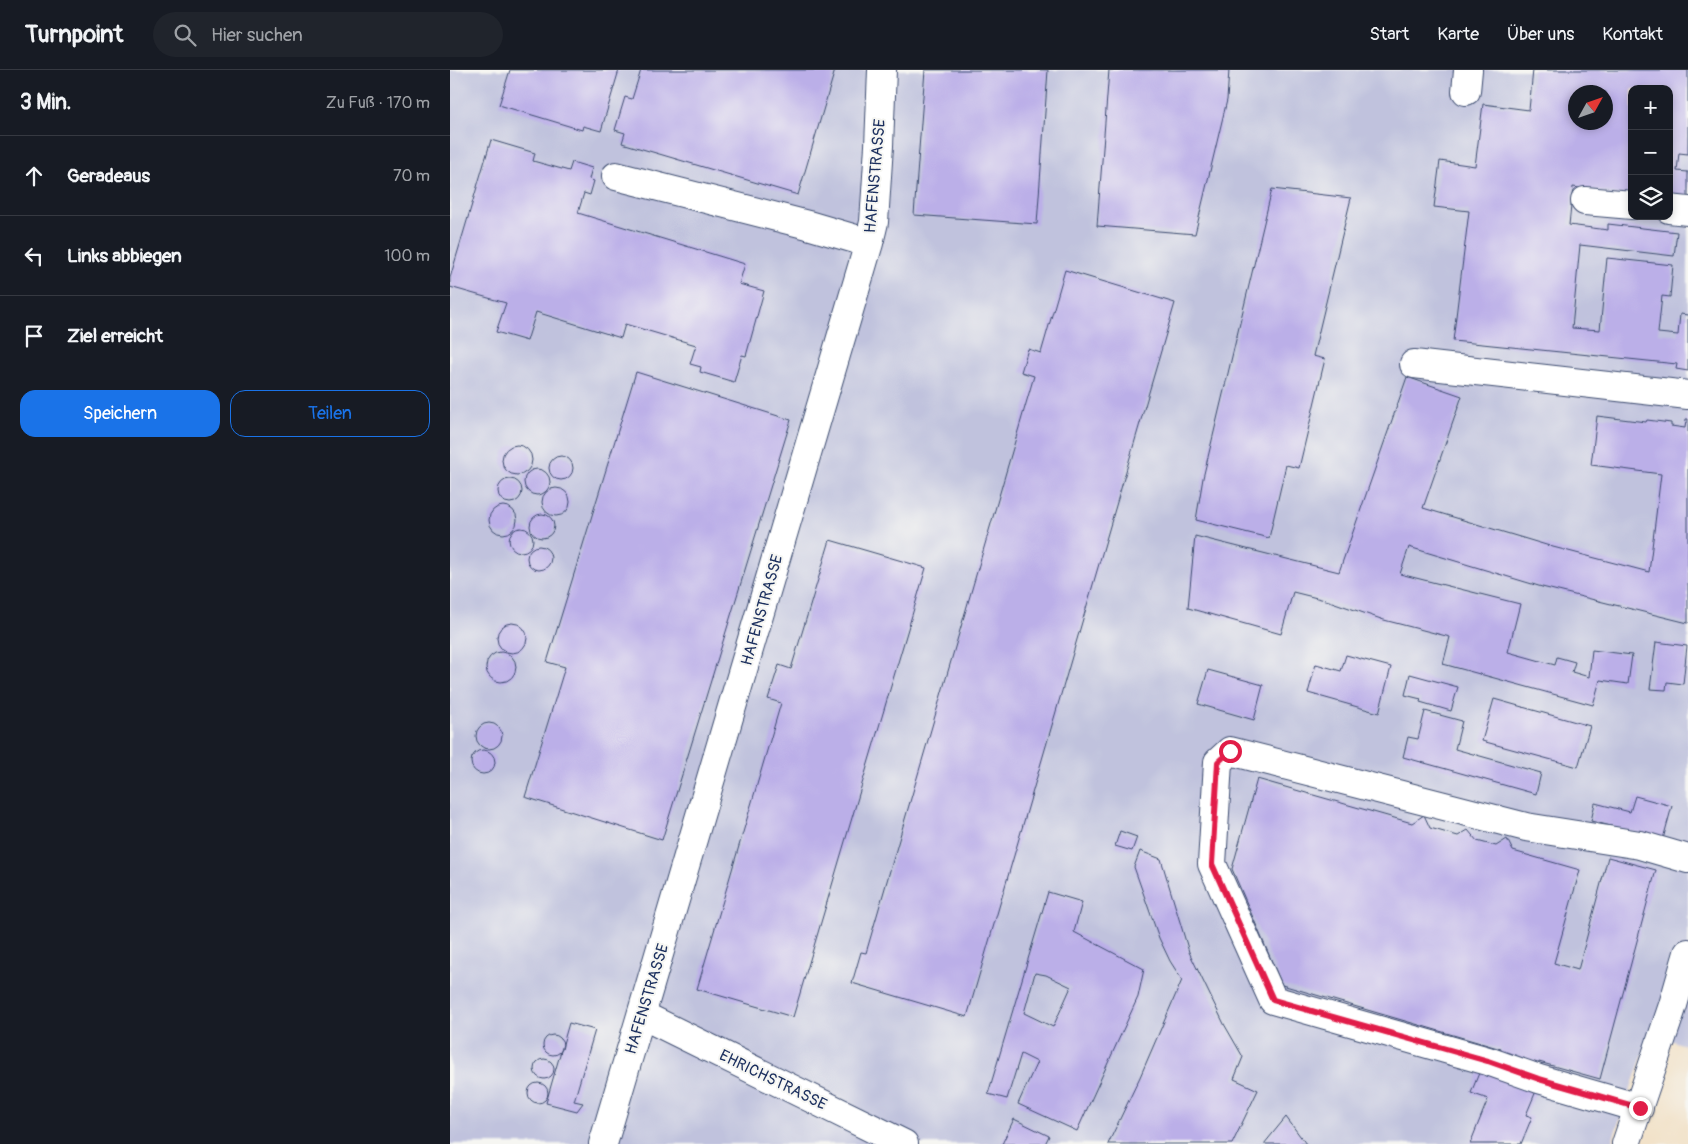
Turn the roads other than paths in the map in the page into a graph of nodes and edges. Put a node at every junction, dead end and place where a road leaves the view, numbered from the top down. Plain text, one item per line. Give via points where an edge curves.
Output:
1 (882, 70) edge
2 (616, 176) dead end
3 (1585, 201) dead end
4 (1628, 205) edge
5 (1673, 209) edge
6 (1688, 211) edge
7 (869, 243) junction
8 (1414, 364) dead end
9 (1688, 395) edge
10 (1688, 859) edge
11 (1688, 952) edge
12 (642, 1016) junction
13 (1640, 1108) junction
14 (603, 1144) edge
15 (904, 1144) edge
16 (1626, 1144) edge

1 - 7 street, HAFENSTRASSE via 874,222
2 - 7 street
3 - 4 street
5 - 6 street
7 - 12 street, HAFENSTRASSE
8 - 9 street
10 - 13 street via 1640,845 1526,827 1230,751 1218,762 1212,864 1273,1000
11 - 13 street
12 - 14 street, HAFENSTRASSE
12 - 15 street, EHRICHSTRASSE
13 - 16 street

